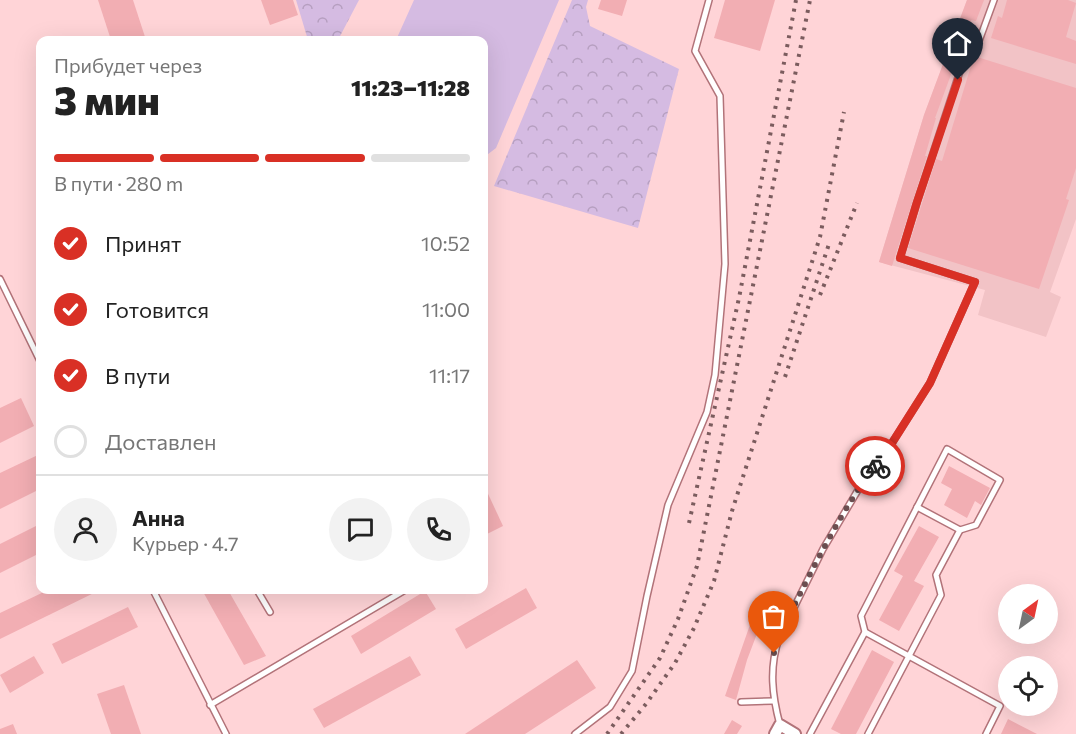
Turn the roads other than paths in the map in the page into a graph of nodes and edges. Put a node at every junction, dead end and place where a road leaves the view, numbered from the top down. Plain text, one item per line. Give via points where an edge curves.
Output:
1 (709, 0) edge
2 (994, 0) edge
3 (0, 279) edge
4 (36, 353) edge
5 (917, 507) junction
6 (960, 530) junction
7 (155, 594) edge
8 (259, 594) edge
9 (398, 594) edge
10 (270, 612) dead end
11 (865, 632) junction
12 (909, 656) junction
13 (773, 701) junction
14 (741, 702) dead end
15 (210, 705) junction
16 (777, 730) edge
17 (226, 734) edge
18 (575, 734) edge
19 (795, 734) edge
20 (810, 734) edge
21 (868, 734) edge
22 (986, 734) edge

1 - 18 lane via 695,51 720,96 725,264 715,375 707,412 668,505 632,671 610,707
2 - 13 lane via 980,41 964,59 900,258 975,282 930,383 861,485 786,622 774,653
3 - 4 lane
5 - 6 lane
5 - 6 lane via 947,449 1000,480 976,525
5 - 11 lane via 861,616
6 - 12 lane via 936,575 941,595
7 - 15 lane
8 - 10 lane
9 - 15 lane
11 - 12 lane
11 - 20 lane
12 - 21 lane
12 - 22 lane via 1000,706
13 - 14 lane
13 - 16 lane
15 - 17 lane
16 - 19 street

